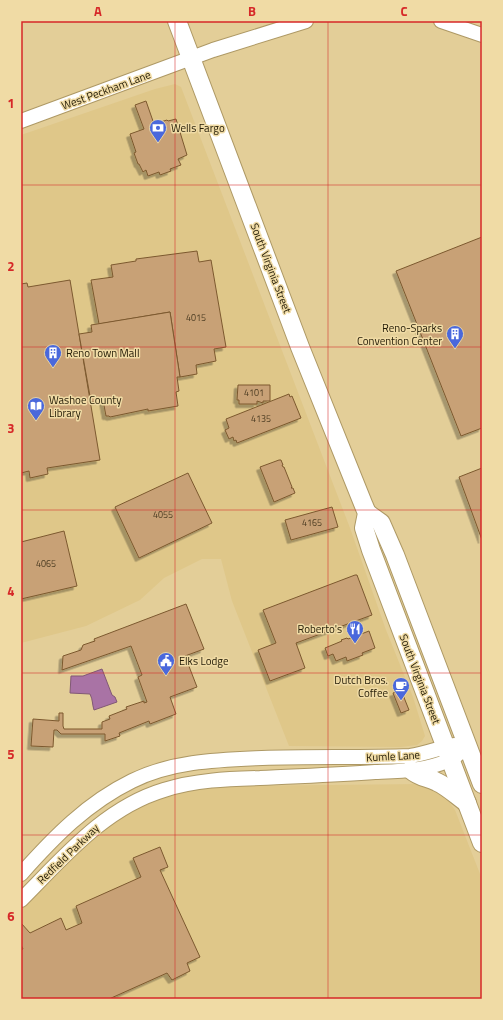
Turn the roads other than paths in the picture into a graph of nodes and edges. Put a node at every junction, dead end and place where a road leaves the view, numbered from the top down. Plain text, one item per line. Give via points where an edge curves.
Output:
1 (177, 21) edge
2 (306, 21) edge
3 (442, 21) edge
4 (482, 35) edge
5 (190, 58) junction
6 (21, 121) edge
7 (367, 513) junction
8 (467, 744) junction
9 (448, 753) junction
10 (194, 762) junction
11 (411, 770) junction
12 (207, 780) junction
13 (482, 784) edge
14 (467, 803) junction
15 (482, 843) edge
16 (21, 874) edge
17 (21, 900) edge

1 - 5 main road, South Virginia Street
2 - 5 street, West Peckham Lane
3 - 4 street
5 - 6 street, West Peckham Lane
5 - 7 main road, South Virginia Street via 300,347
7 - 8 main road, South Virginia Street via 381,523 395,555
7 - 9 main road, South Virginia Street via 364,528 371,550
8 - 9 street, Kumle Lane
8 - 13 main road, South Virginia Street
9 - 10 street, Kumle Lane
9 - 11 street, Kumle Lane via 425,768
9 - 14 main road, South Virginia Street
10 - 12 street
10 - 16 street, Redfield Parkway via 132,780 110,793 68,824
11 - 12 street, Kumle Lane via 330,776
11 - 14 main road via 423,778 440,783
12 - 17 street, Redfield Parkway via 162,790 119,811 83,838
14 - 15 main road, South Virginia Street

